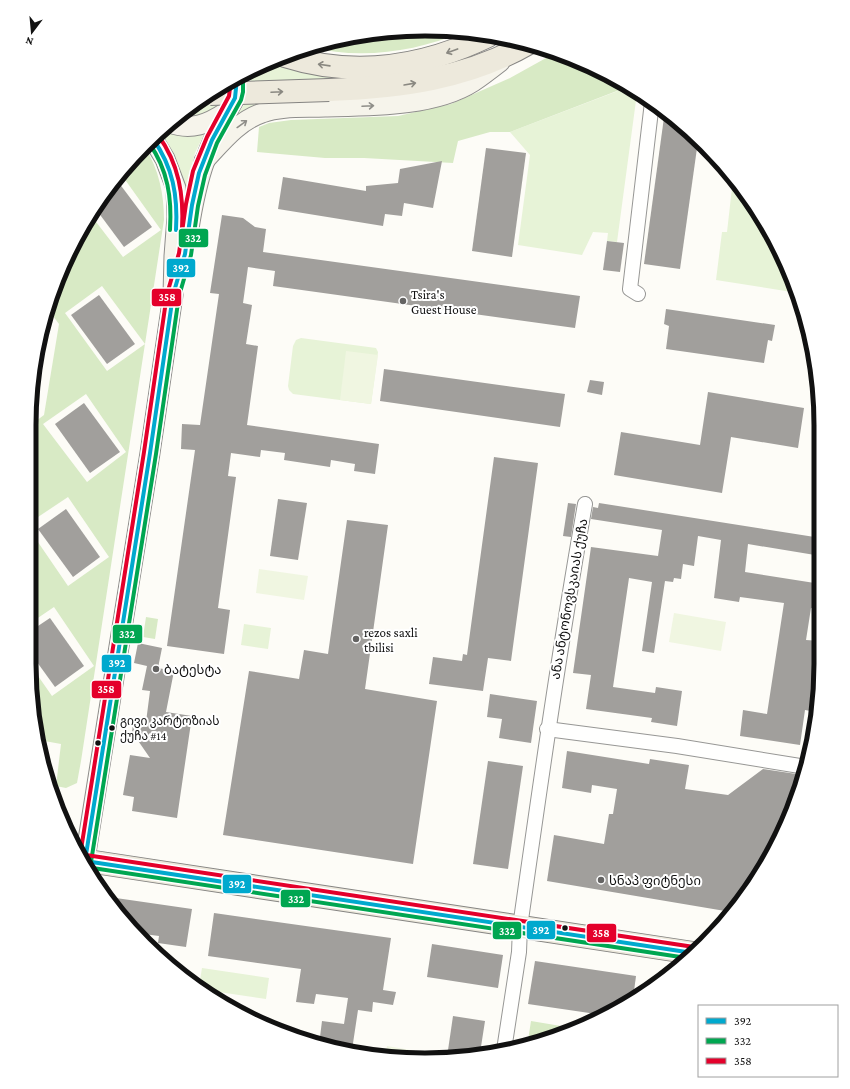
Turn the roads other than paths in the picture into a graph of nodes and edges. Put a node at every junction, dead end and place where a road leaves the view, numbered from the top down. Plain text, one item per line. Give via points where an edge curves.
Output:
1 (479, 39) edge
2 (520, 48) edge
3 (295, 59) edge
4 (237, 85) edge
5 (222, 94) edge
6 (651, 109) edge
7 (226, 112) junction
8 (178, 125) edge
9 (156, 144) edge
10 (204, 161) junction
11 (638, 294) dead end
12 (173, 295) junction
13 (585, 504) dead end
14 (547, 729) junction
15 (801, 765) edge
16 (85, 853) edge
17 (91, 863) edge
18 (520, 927) junction
19 (686, 952) edge
20 (505, 1045) edge

1 -> 3 main road via 429,59 378,68 336,67
5 -> 2 main road, bridge via 371,88 417,83 460,72
10 -> 2 main road via 233,131 261,113 283,109 373,106 427,99 452,92 472,82
4 - 7 main road via 237,91
6 - 11 street via 630,289
7 - 8 main road via 195,127
7 - 10 main road
9 - 12 main road via 176,188
10 - 12 main road via 195,188 185,254
12 - 16 main road
13 - 14 street, ანა ანტონოვსკაიას ქუჩა
14 - 15 street
14 - 18 street, ანა ანტონოვსკაიას ქუჩა
17 - 18 main road
18 - 19 main road
18 - 20 street, ანა ანტონოვსკაიას ქუჩა via 519,952

